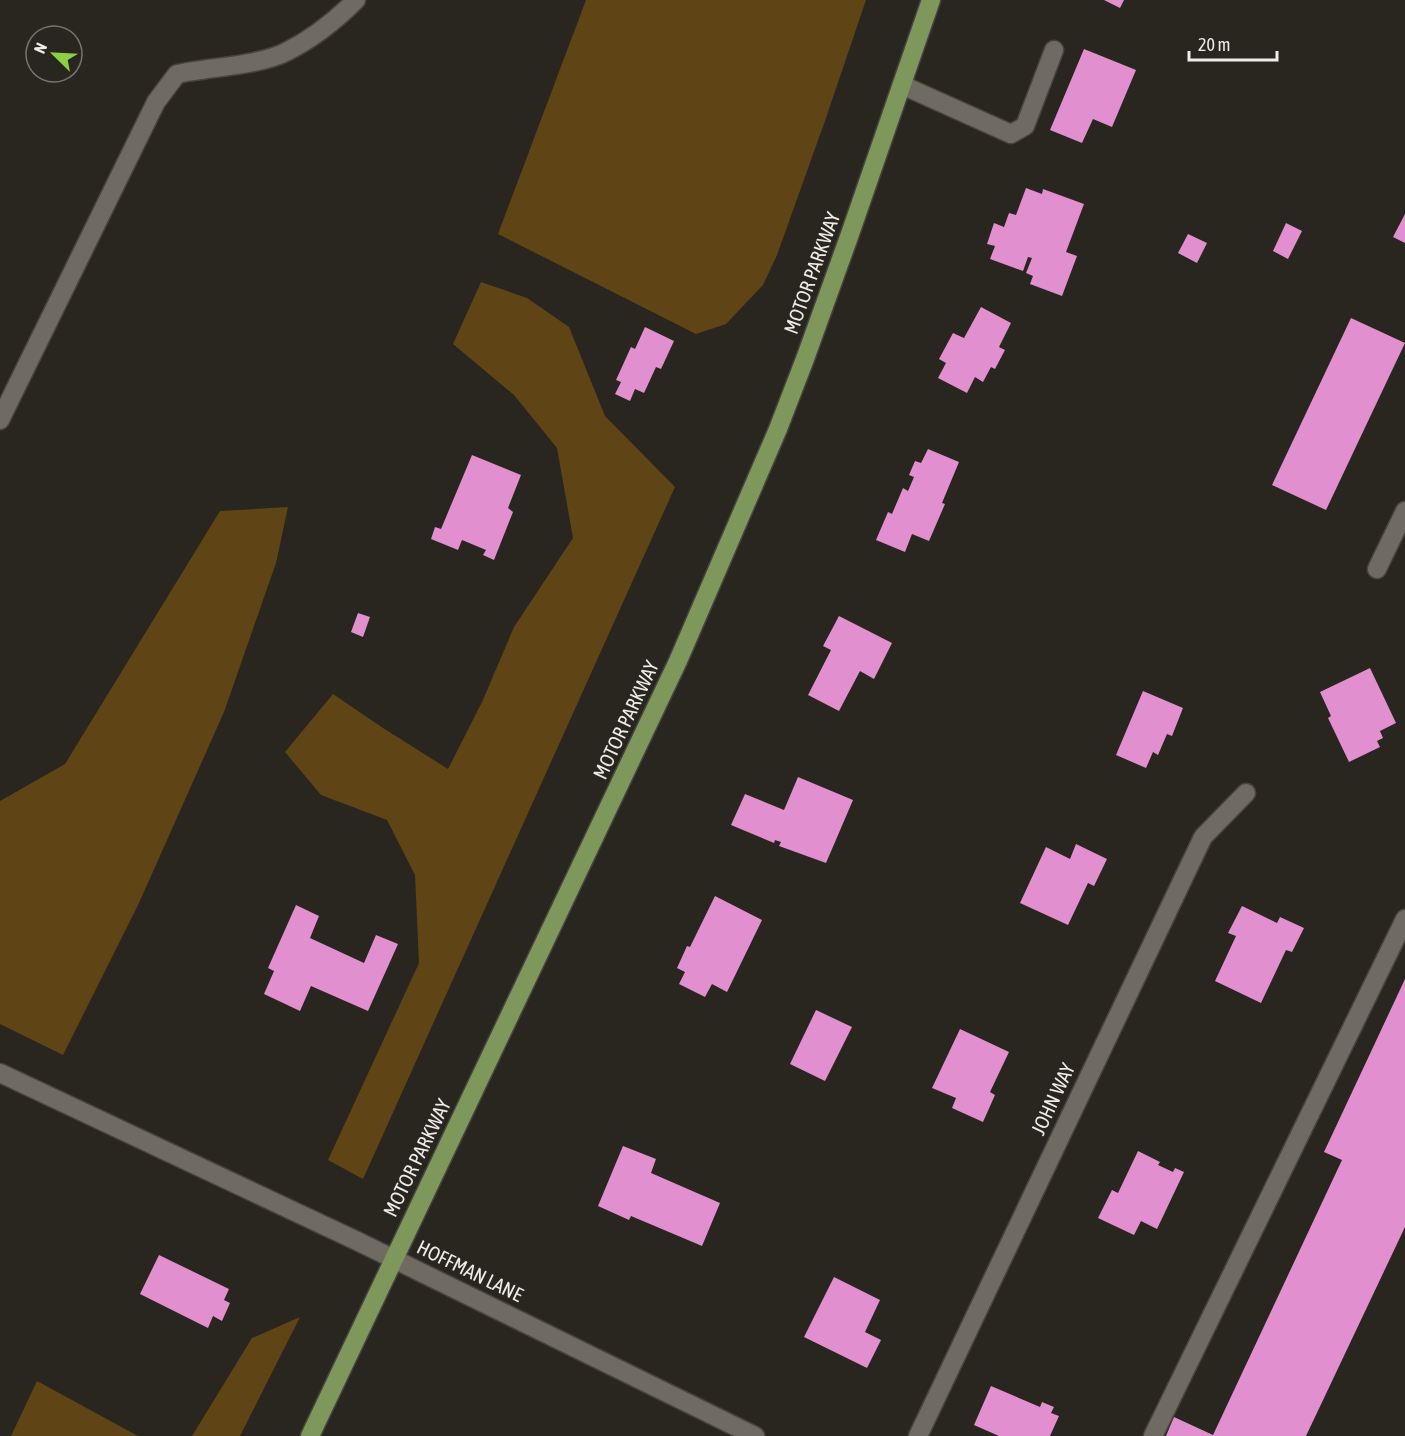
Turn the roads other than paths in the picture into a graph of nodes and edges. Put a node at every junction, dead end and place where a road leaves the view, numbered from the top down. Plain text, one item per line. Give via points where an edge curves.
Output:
1 (356, 0) edge
2 (931, 0) edge
3 (1054, 50) dead end
4 (902, 85) junction
5 (0, 420) edge
6 (1405, 511) edge
7 (1377, 569) dead end
8 (1246, 794) dead end
9 (1405, 919) edge
10 (0, 1073) edge
11 (393, 1259) junction
12 (310, 1436) edge
13 (755, 1436) edge
14 (918, 1436) edge
15 (1153, 1436) edge

1 - 5 street via 332,24 284,53 177,74 156,102
2 - 4 main road, MOTOR PARKWAY
3 - 4 street via 1025,126 1011,134
4 - 11 main road, MOTOR PARKWAY via 782,419 683,651
6 - 7 street
8 - 14 street, JOHN WAY via 1203,837
9 - 15 street
10 - 11 street, HOFFMAN LANE
11 - 12 main road, MOTOR PARKWAY
11 - 13 street, HOFFMAN LANE

